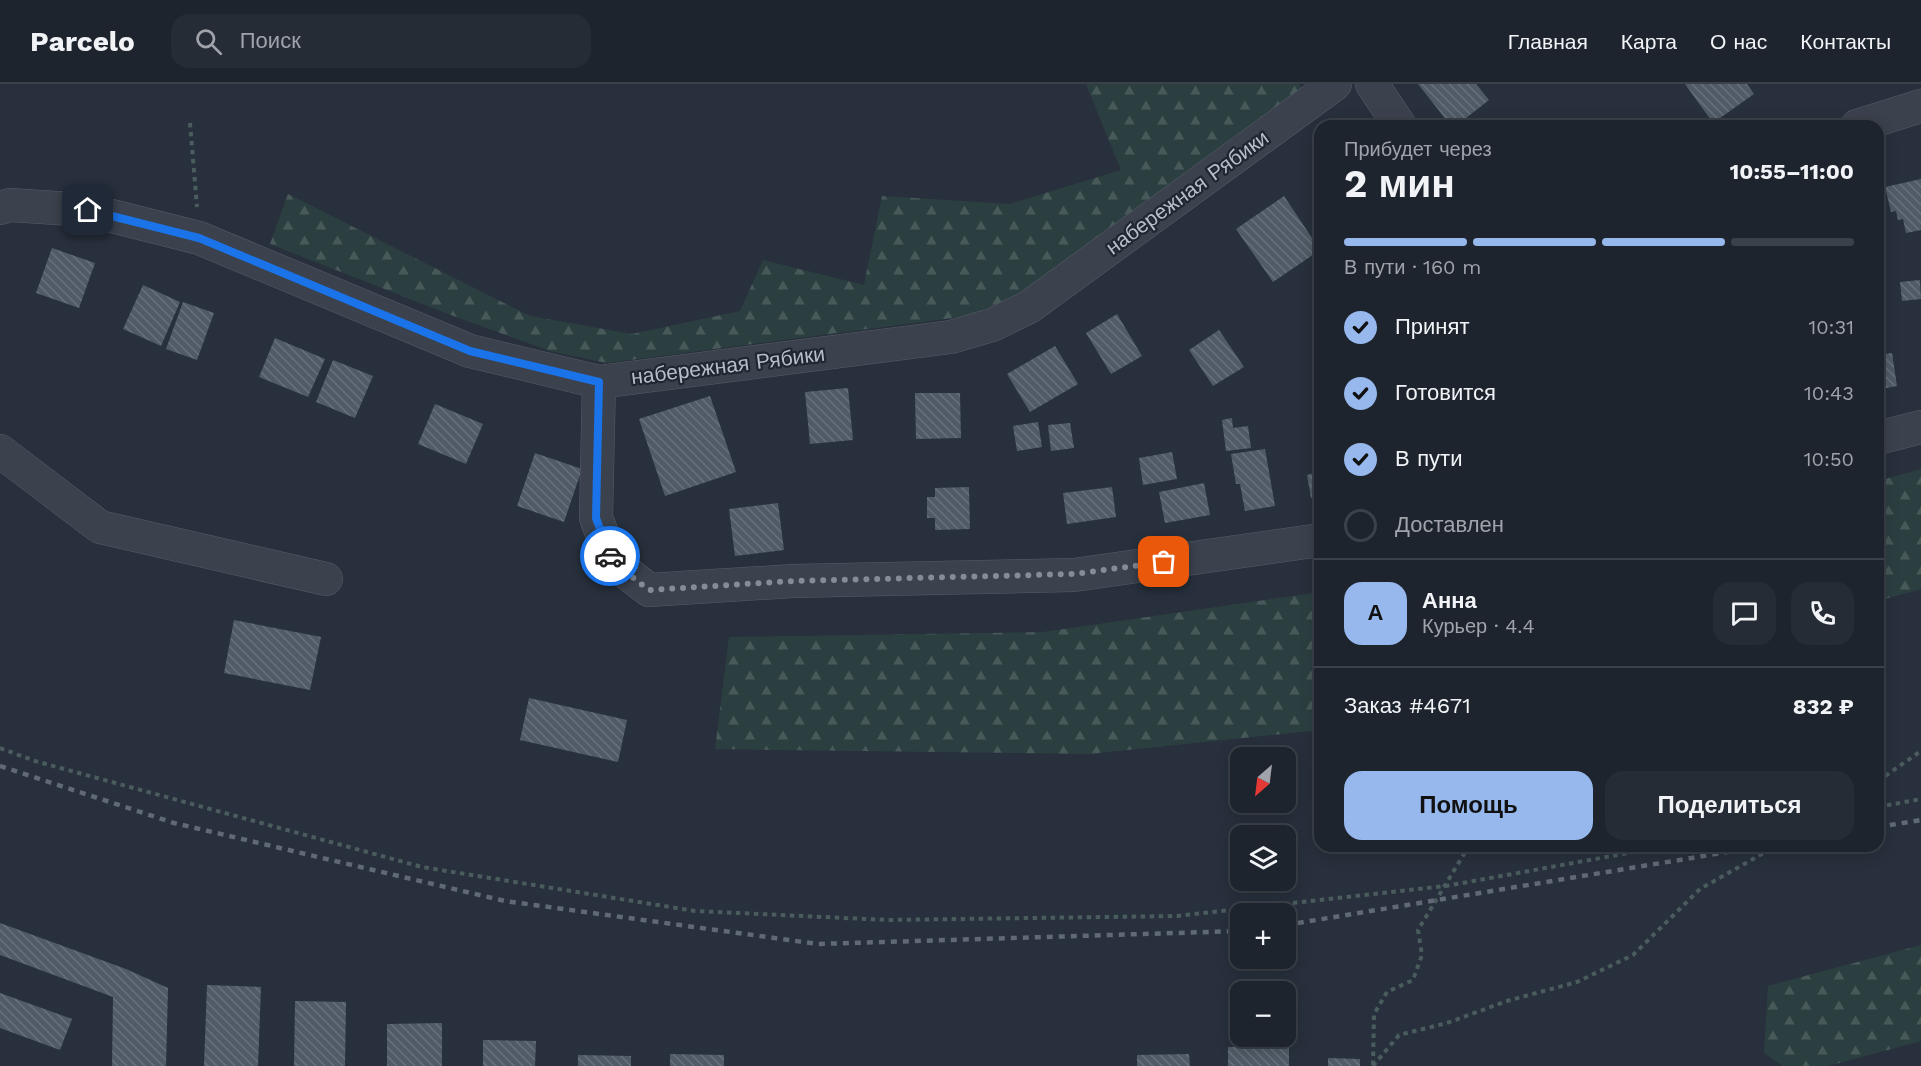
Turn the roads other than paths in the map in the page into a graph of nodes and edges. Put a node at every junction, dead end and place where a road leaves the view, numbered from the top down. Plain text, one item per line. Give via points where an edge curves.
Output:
1 (1335, 84) edge
2 (1372, 84) edge
3 (1921, 106) edge
4 (1396, 120) edge
5 (1876, 120) edge
6 (0, 208) edge
7 (599, 382) junction
8 (1921, 427) edge
9 (1884, 436) edge
10 (0, 451) edge
11 (1314, 541) edge
12 (326, 579) dead end

1 - 7 street, набережная Рябики via 1029,307 992,325 951,337
2 - 4 street
3 - 5 street
6 - 7 street, набережная Рябики via 10,205 88,210 199,238 470,351
7 - 11 street via 596,518 613,562 649,590 794,581 1074,574
8 - 9 street
10 - 12 street via 100,526

